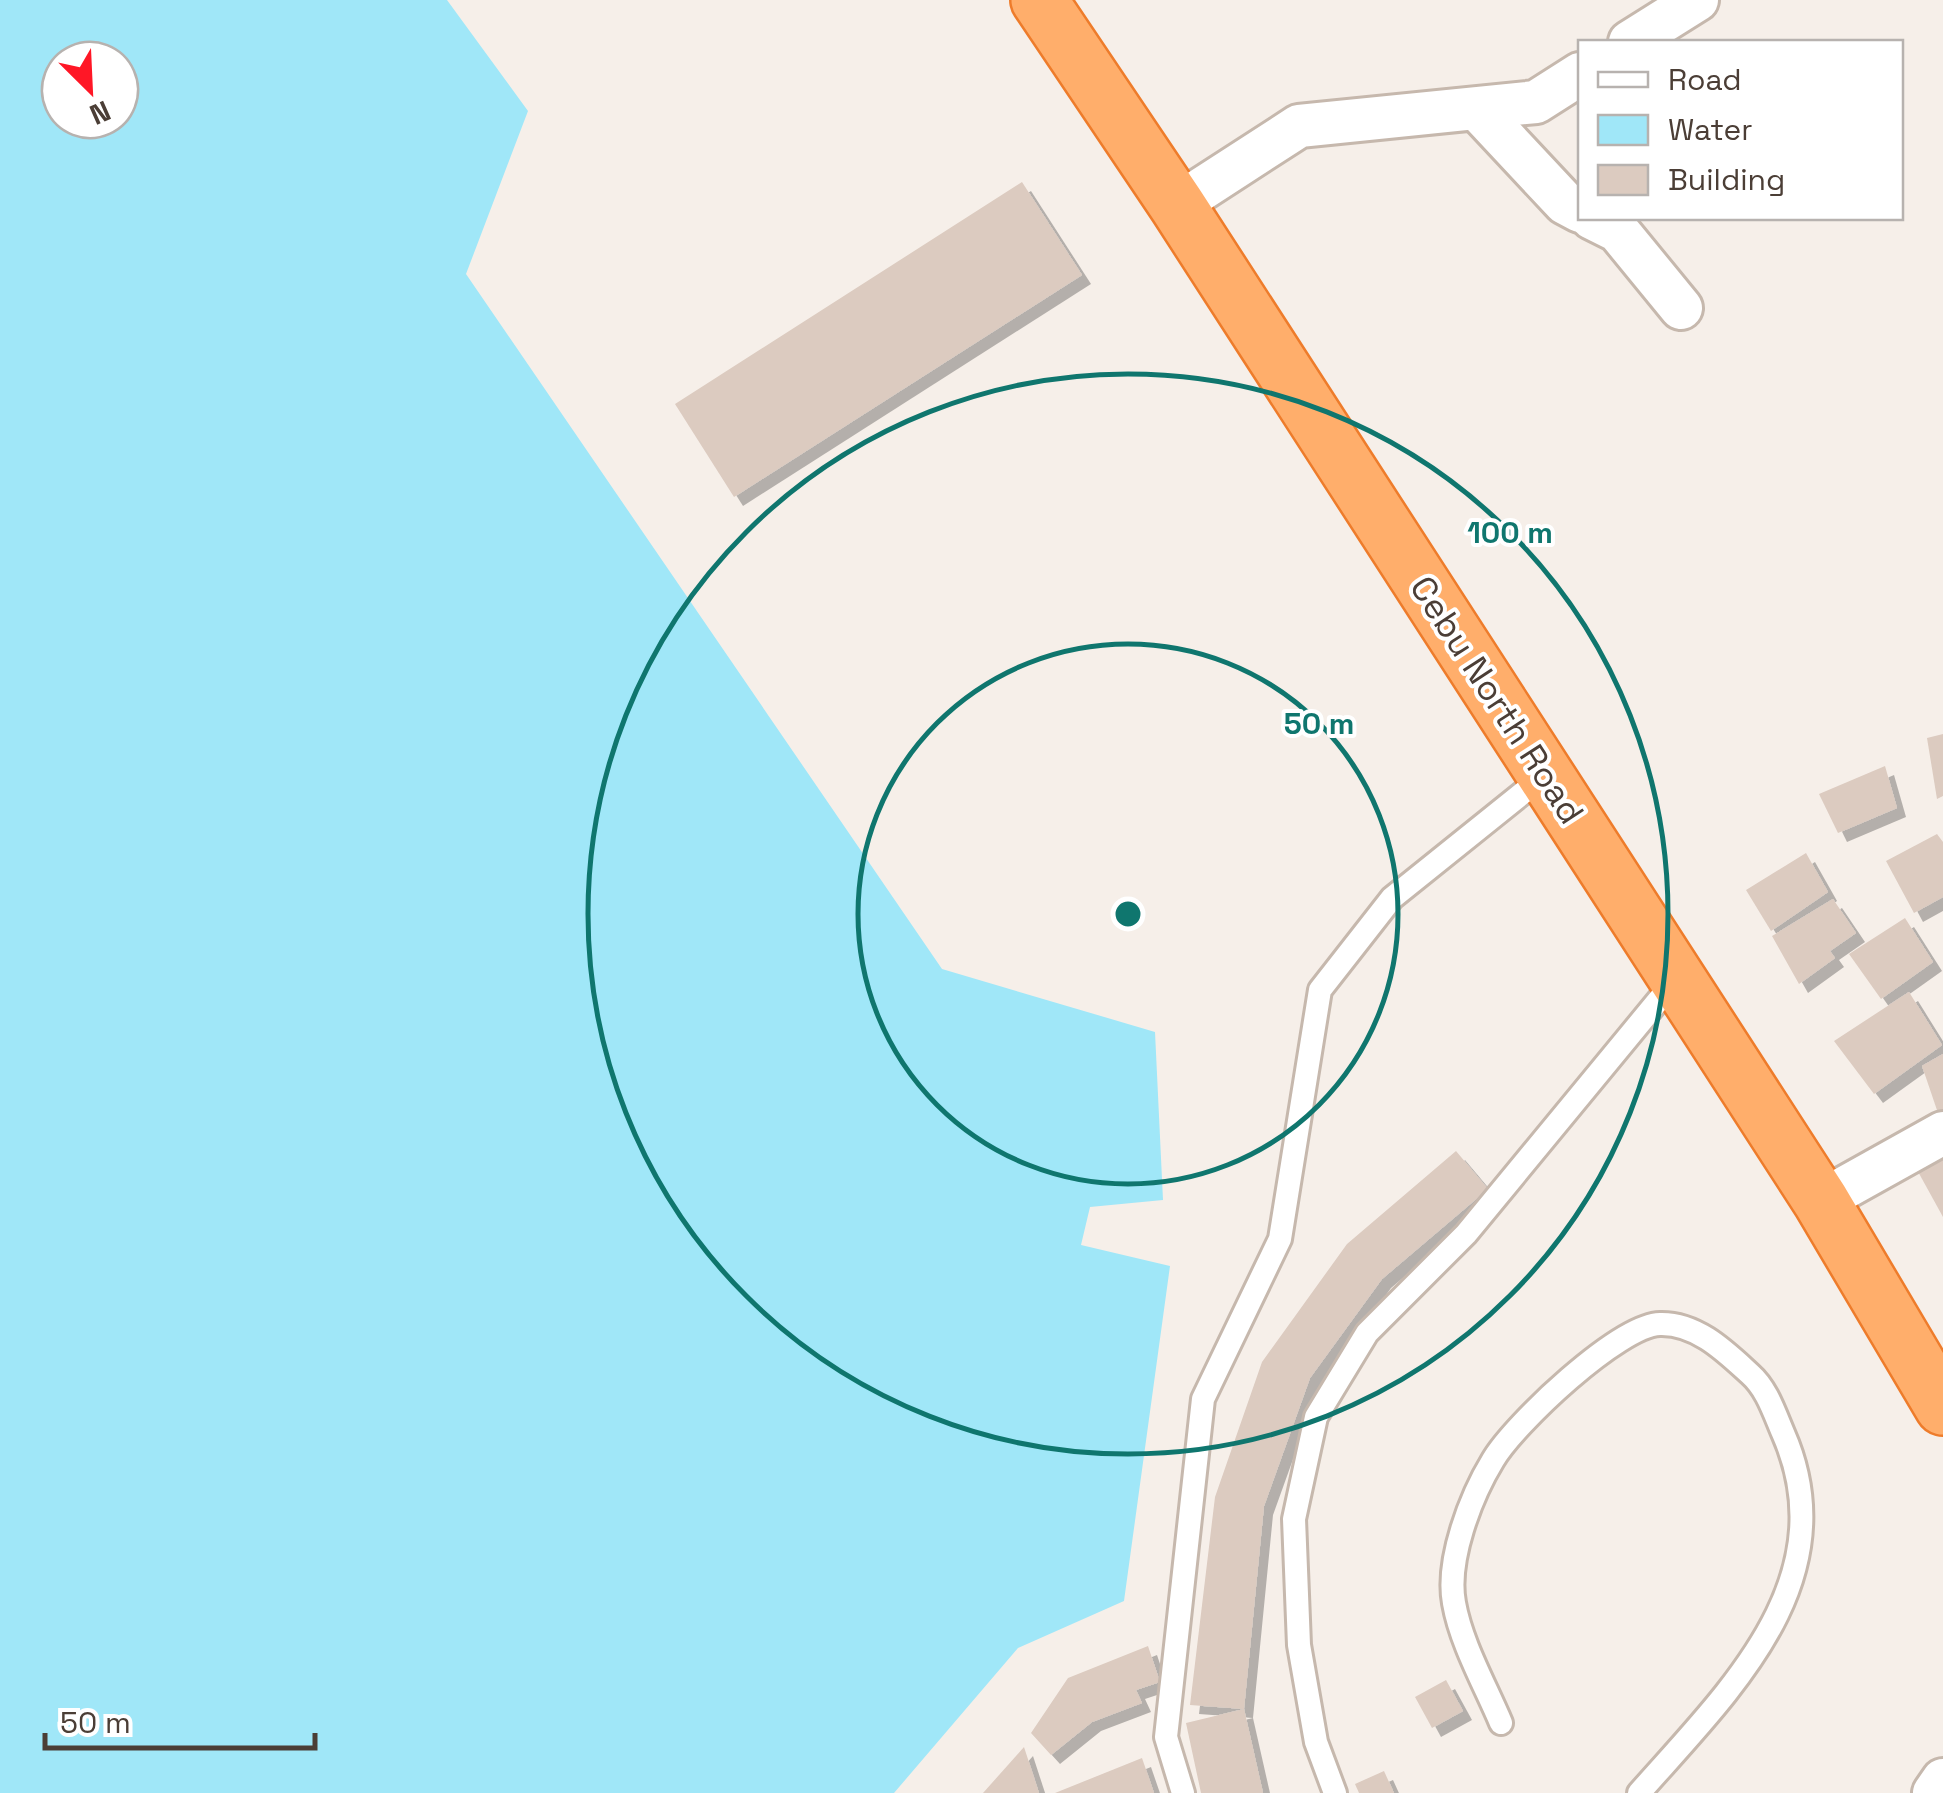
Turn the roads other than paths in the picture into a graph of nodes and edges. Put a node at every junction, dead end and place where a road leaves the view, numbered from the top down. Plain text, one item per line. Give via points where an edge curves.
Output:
1 (1039, 0) edge
2 (1697, 0) edge
3 (1633, 40) edge
4 (1578, 75) edge
5 (1479, 111) junction
6 (1177, 205) junction
7 (1578, 210) edge
8 (1596, 220) edge
9 (1681, 308) dead end
10 (1545, 775) junction
11 (1676, 979) junction
12 (1943, 1133) edge
13 (1821, 1201) junction
14 (1943, 1407) edge
15 (1501, 1722) dead end
16 (1943, 1780) edge
17 (1182, 1793) edge
18 (1336, 1793) edge
19 (1640, 1793) edge
20 (1934, 1793) edge

1 - 6 highway, Cebu North Road
2 - 3 street
4 - 5 street via 1536,102
5 - 6 street via 1299,126
5 - 7 street
6 - 10 highway, Cebu North Road
8 - 9 street via 1618,231
10 - 11 highway, Cebu North Road
10 - 17 lane via 1392,898 1320,990 1280,1240 1202,1399 1166,1737
11 - 13 highway, Cebu North Road
11 - 18 lane via 1466,1234 1367,1333 1316,1417 1294,1519 1299,1644 1316,1742
12 - 13 street
13 - 14 highway, Cebu North Road
15 - 19 lane via 1453,1602 1459,1534 1494,1457 1612,1343 1660,1324 1712,1339 1761,1384 1794,1458 1802,1547 1771,1634
16 - 20 street

